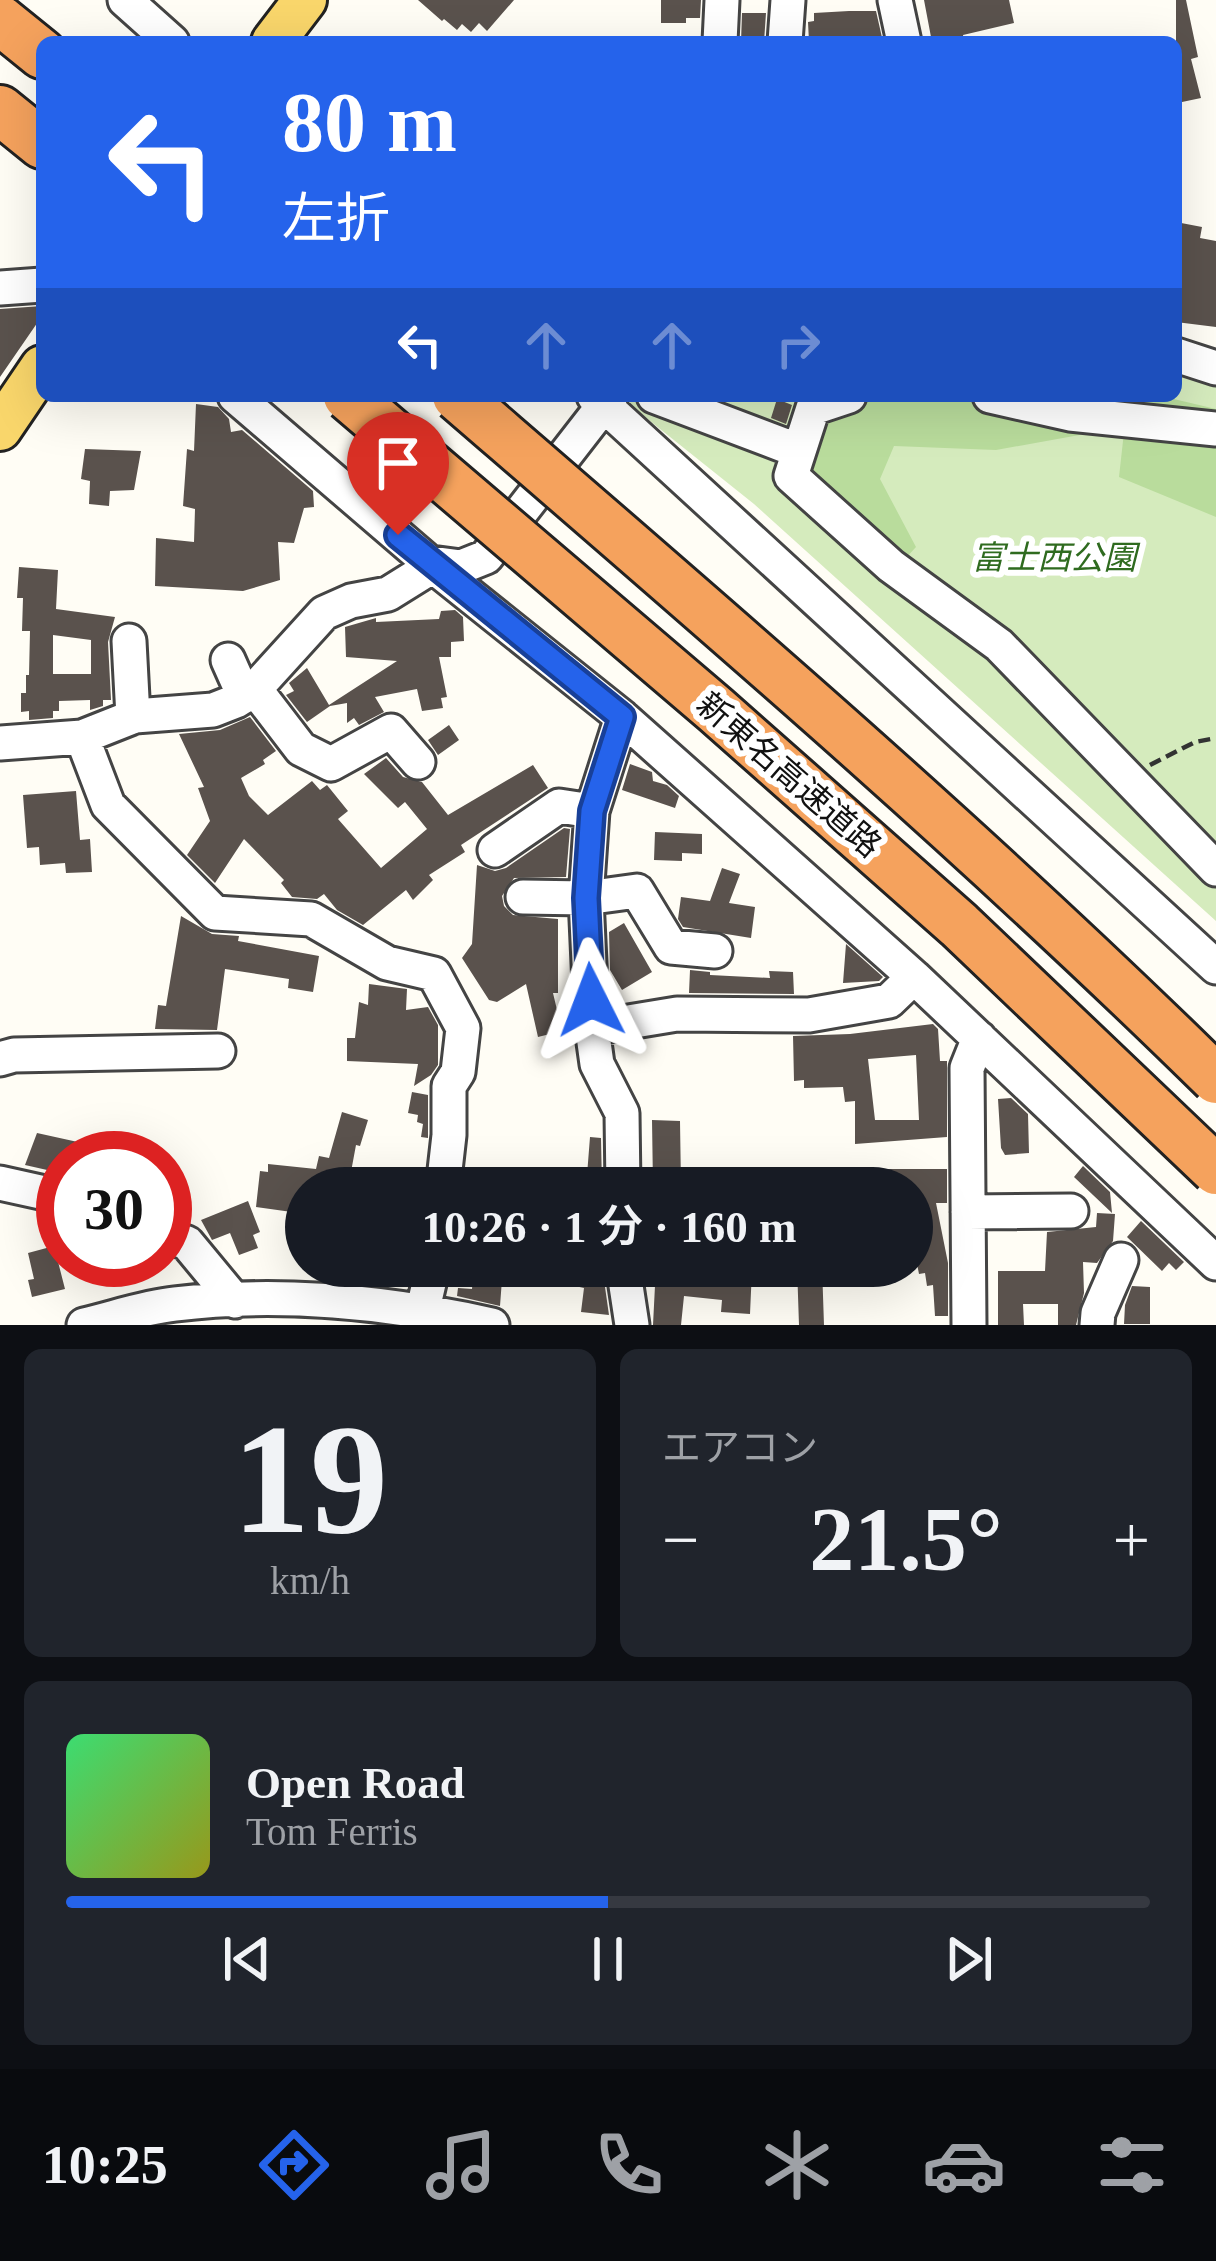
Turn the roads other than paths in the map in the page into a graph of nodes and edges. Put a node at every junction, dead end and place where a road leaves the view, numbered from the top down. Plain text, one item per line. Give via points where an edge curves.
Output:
1 (125, 0) edge
2 (305, 0) edge
3 (722, 0) edge
4 (788, 0) edge
5 (895, 0) edge
6 (0, 20) edge
7 (165, 36) edge
8 (278, 36) edge
9 (720, 36) edge
10 (785, 36) edge
11 (903, 36) edge
12 (36, 49) edge
13 (0, 110) edge
14 (36, 139) edge
15 (36, 285) edge
16 (0, 288) edge
17 (1182, 357) edge
18 (1216, 368) edge
19 (36, 376) edge
20 (242, 402) edge
21 (355, 402) edge
22 (464, 402) edge
23 (599, 402) edge
24 (606, 402) edge
25 (670, 402) edge
26 (830, 402) edge
27 (1018, 402) edge
28 (0, 429) edge
29 (1216, 429) edge
30 (799, 451) junction
31 (432, 565) junction
32 (129, 640) dead end
33 (228, 660) dead end
34 (249, 692) junction
35 (133, 717) junction
36 (622, 717) junction
37 (82, 737) junction
38 (0, 742) edge
39 (418, 762) dead end
40 (592, 811) junction
41 (495, 850) dead end
42 (1216, 869) edge
43 (524, 897) dead end
44 (586, 898) junction
45 (715, 951) dead end
46 (1216, 967) edge
47 (914, 977) junction
48 (592, 1028) junction
49 (979, 1038) junction
50 (218, 1052) dead end
51 (0, 1059) edge
52 (1216, 1078) edge
53 (445, 1167) edge
54 (623, 1167) edge
55 (1216, 1170) edge
56 (0, 1183) edge
57 (36, 1191) edge
58 (1071, 1210) dead end
59 (968, 1212) junction
60 (192, 1248) edge
61 (1121, 1260) dead end
62 (1216, 1263) edge
63 (428, 1287) edge
64 (626, 1287) edge
65 (235, 1301) junction
66 (423, 1310) junction
67 (171, 1315) edge
68 (84, 1325) edge
69 (492, 1325) edge
70 (632, 1325) edge
71 (969, 1325) edge
72 (1097, 1325) edge

1 - 7 street
2 - 8 main road
3 - 9 street
4 - 10 street
5 - 11 street
6 - 12 highway
13 - 14 highway
15 - 16 street
17 - 18 street
19 - 28 main road
20 - 31 street
21 - 55 highway, 新東名高速道路, bridge via 716,710
22 - 52 highway, 新東名高速道路, bridge via 854,740
23 - 31 street via 486,557 461,567
24 - 46 street
25 - 30 street
26 - 30 street via 812,408
27 - 29 street
30 - 42 street via 791,476 891,566 999,646
31 - 34 street via 388,594 324,613
31 - 36 street
32 - 35 street
33 - 34 street
34 - 35 street via 213,710
34 - 39 street via 301,749 331,764 391,731
35 - 37 street
36 - 40 street
36 - 47 street
37 - 38 street
37 - 53 street via 108,805 215,913 311,920 387,963 434,974 463,1028 449,1086
40 - 41 street via 559,806
40 - 44 street
43 - 44 street
44 - 45 street via 637,891 671,947
44 - 48 street
47 - 48 street via 889,1001 808,1016 677,1014
47 - 49 street
48 - 54 street via 597,1064 622,1113
49 - 59 street via 967,1069
49 - 62 street
50 - 51 street
56 - 57 street
58 - 59 street
59 - 71 street
60 - 65 street
61 - 72 street
63 - 66 street
64 - 70 street
65 - 66 street via 334,1299
65 - 67 street
66 - 69 street
67 - 68 street

